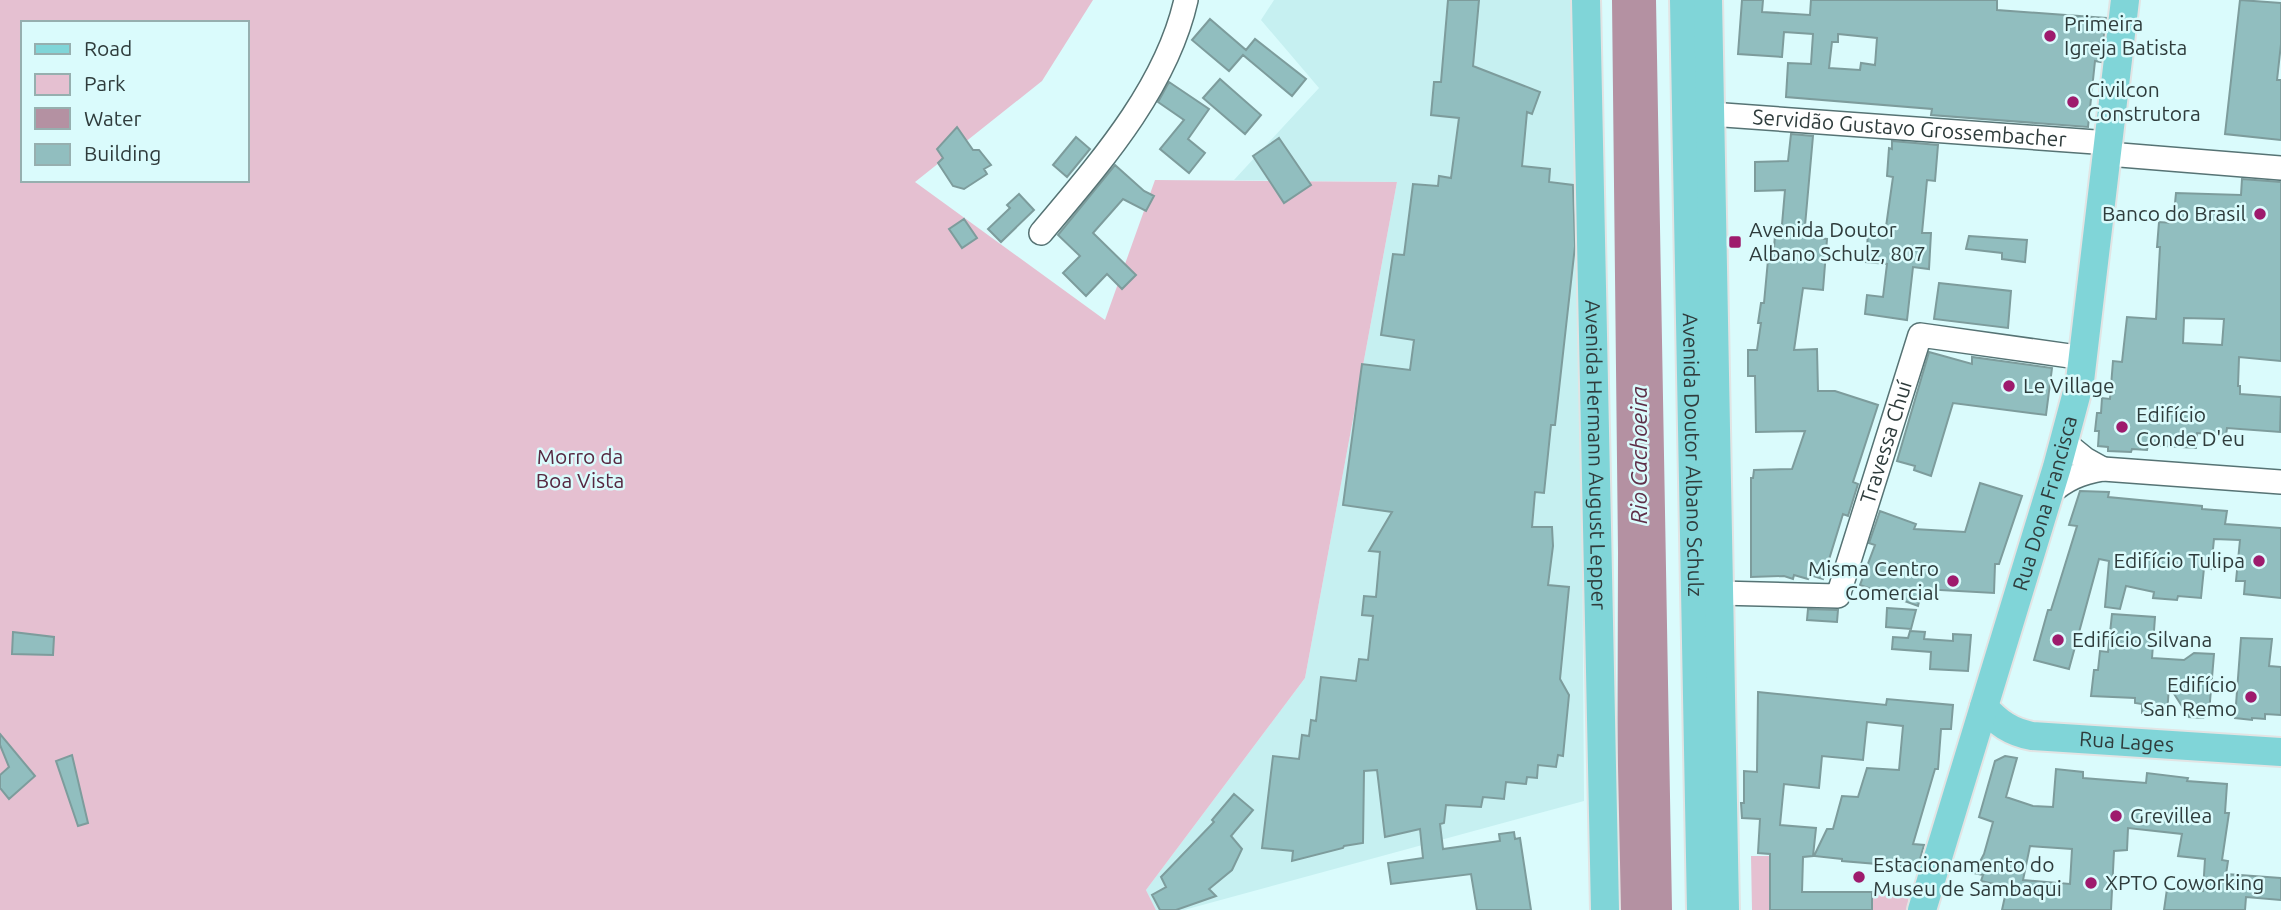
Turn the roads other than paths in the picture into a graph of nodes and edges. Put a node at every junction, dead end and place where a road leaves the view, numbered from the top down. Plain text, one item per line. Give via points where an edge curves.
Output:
1 (1186, 0) edge
2 (1586, 0) edge
3 (1684, 0) edge
4 (1708, 0) edge
5 (2125, 0) edge
6 (1710, 114) junction
7 (2108, 148) junction
8 (2281, 168) edge
9 (1041, 233) dead end
10 (2084, 358) junction
11 (2064, 442) junction
12 (2102, 469) junction
13 (2281, 482) edge
14 (2049, 494) junction
15 (1719, 593) junction
16 (1984, 707) junction
17 (2281, 752) edge
18 (1605, 910) edge
19 (1701, 910) edge
20 (1725, 910) edge
21 (1923, 910) edge

1 - 9 street via 1166,57 1128,123
2 - 18 main road, Avenida Hermann August Lepper
3 - 19 main road, Avenida Doutor Albano Schulz
4 - 6 main road, Avenida Doutor Albano Schulz
5 - 7 main road, Rua Dona Francisca
6 - 7 street, Servidão Gustavo Grossembacher
6 - 15 main road, Avenida Doutor Albano Schulz
7 - 8 street, Servidão Gustavo Grossembacher
7 - 10 main road, Rua Dona Francisca
10 - 11 main road, Rua Dona Francisca
10 - 15 street, Travessa Chuí via 1920,335 1838,596
11 - 12 street
11 - 14 main road, Rua Dona Francisca
12 - 13 street
12 - 14 street via 2074,475
14 - 16 main road, Rua Dona Francisca
15 - 20 main road, Avenida Doutor Albano Schulz
16 - 17 main road, Rua Lages via 2008,729 2032,736
16 - 21 main road, Rua Dona Francisca

